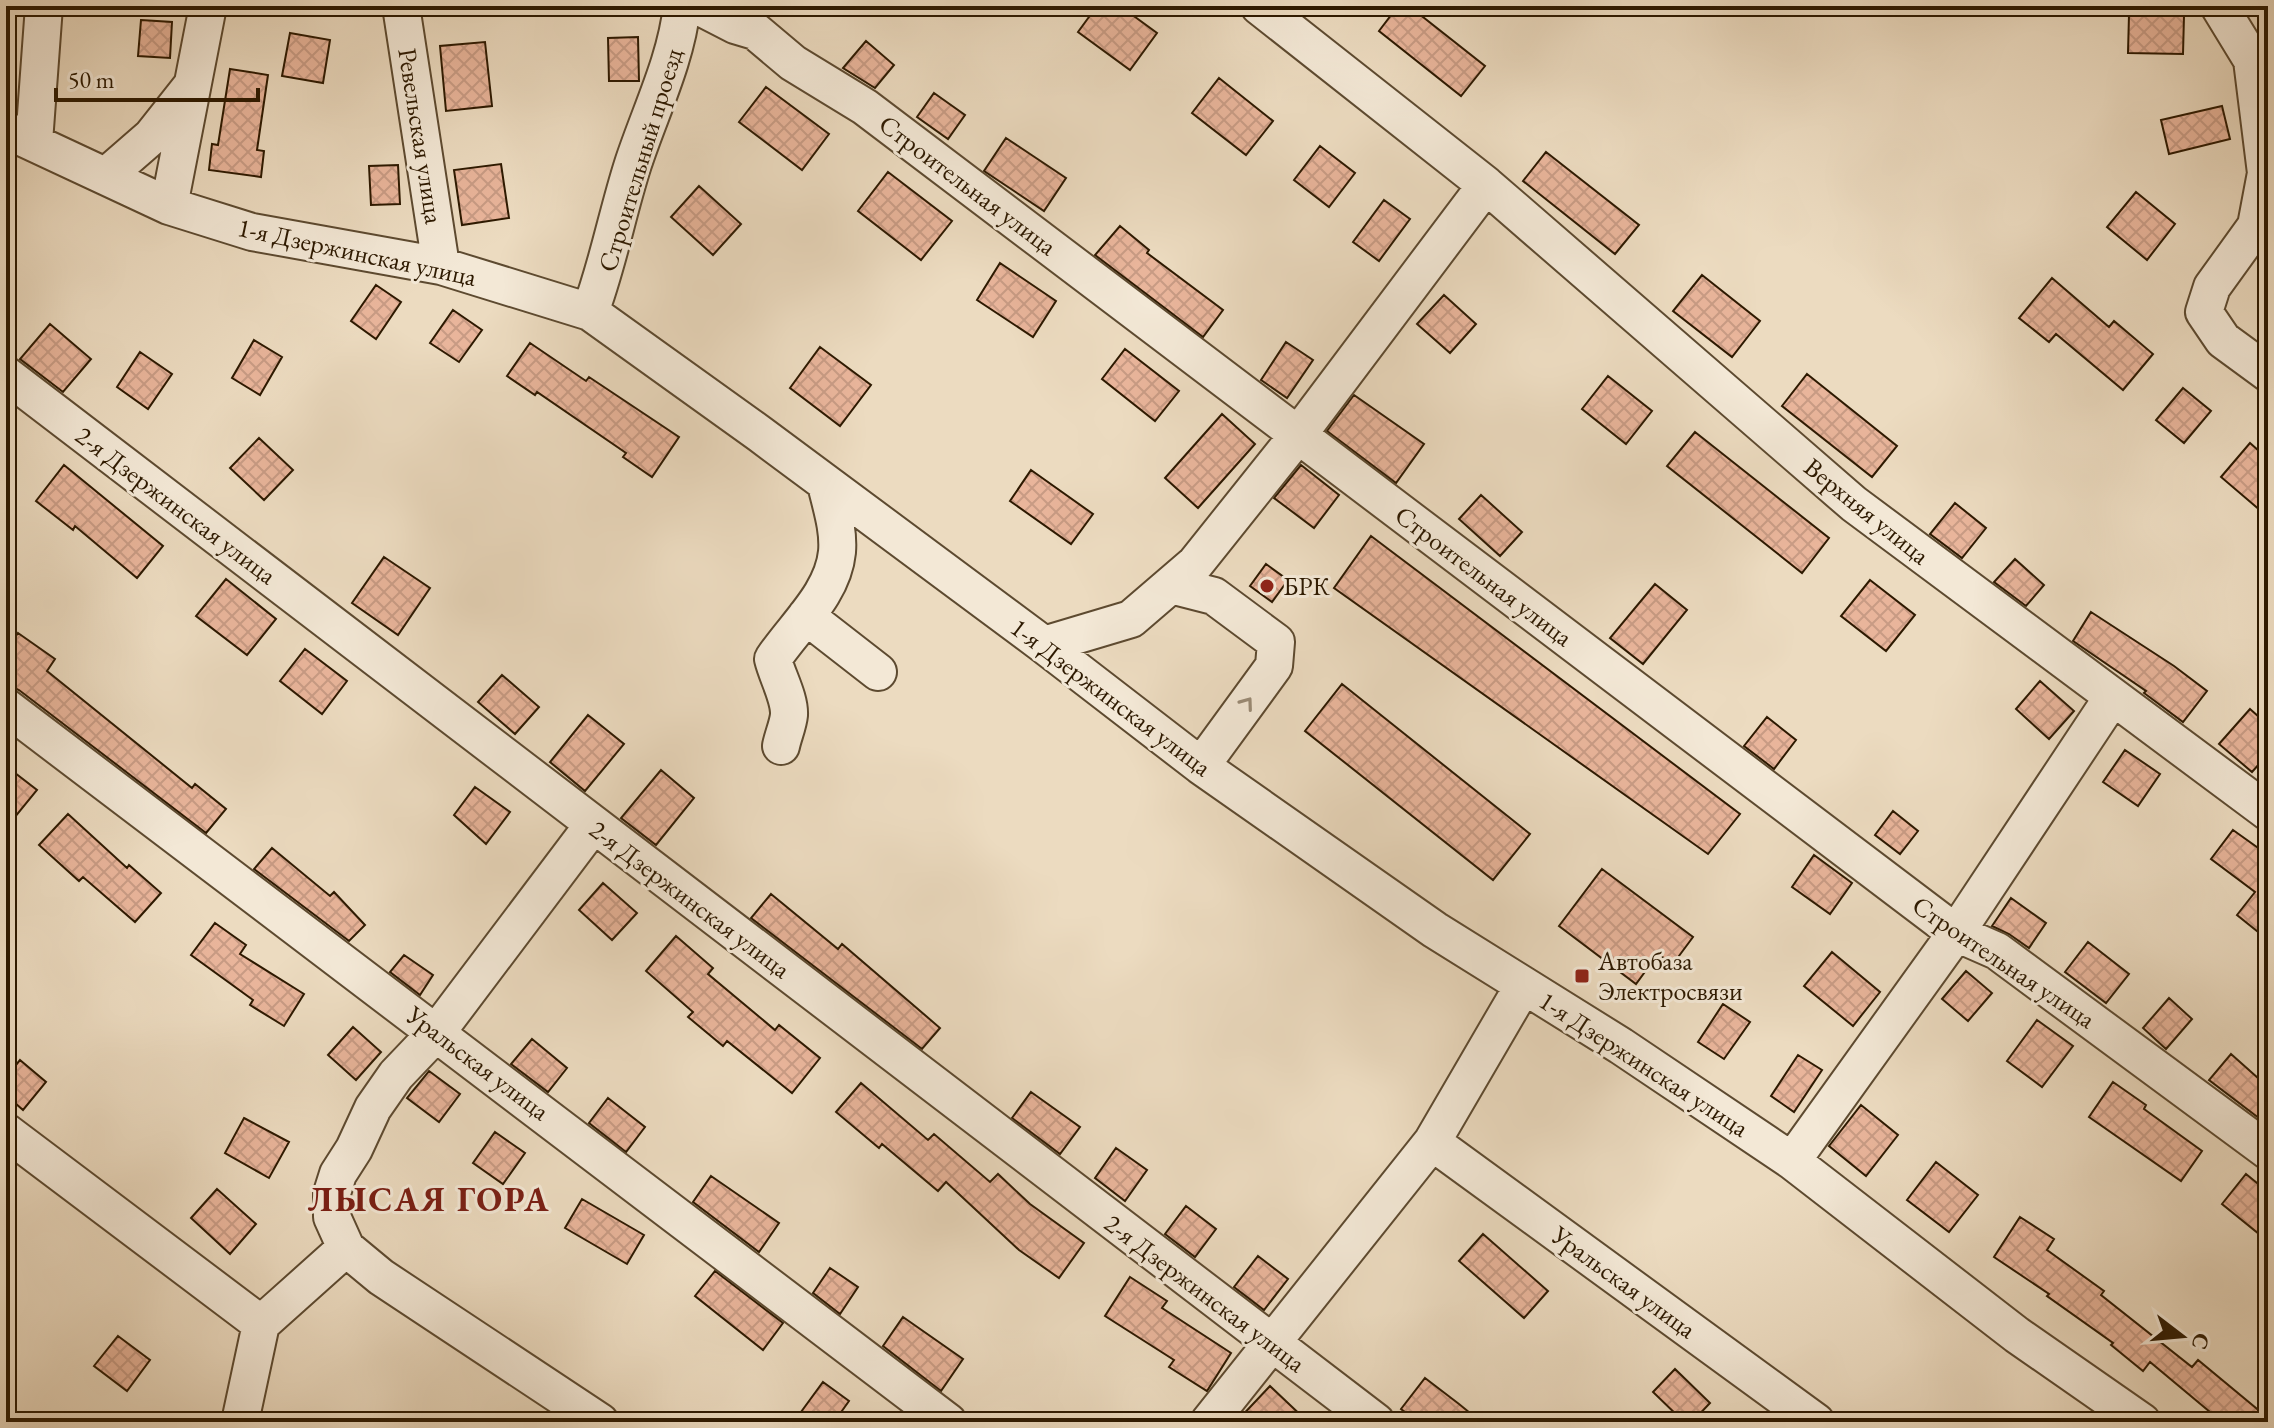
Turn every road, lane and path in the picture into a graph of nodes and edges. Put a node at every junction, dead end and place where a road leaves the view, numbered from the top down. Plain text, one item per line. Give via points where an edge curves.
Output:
1 (44, 6) edge
2 (208, 6) edge
3 (401, 6) edge
4 (682, 6) edge
5 (698, 6) edge
6 (1259, 6) edge
7 (2219, 6) edge
8 (193, 83) junction
9 (20, 136) edge
10 (106, 176) junction
11 (1486, 185) junction
12 (169, 206) junction
13 (441, 266) junction
14 (590, 312) junction
15 (2268, 373) edge
16 (6, 375) edge
17 (1298, 435) junction
18 (826, 484) junction
19 (1171, 585) junction
20 (806, 616) junction
21 (1044, 645) junction
22 (878, 672) dead end
23 (2112, 698) junction
24 (6, 707) edge
25 (781, 746) dead end
26 (1201, 766) junction
27 (2268, 812) edge
28 (593, 825) junction
29 (1956, 933) junction
30 (1523, 986) junction
31 (437, 1032) junction
32 (6, 1132) edge
33 (1432, 1142) junction
34 (2268, 1151) edge
35 (1792, 1161) junction
36 (346, 1248) junction
37 (261, 1324) junction
38 (1273, 1345) junction
39 (240, 1422) edge
40 (600, 1422) edge
41 (948, 1422) edge
42 (1209, 1422) edge
43 (1376, 1422) edge
44 (1816, 1422) edge
45 (2142, 1422) edge

1 - 9 street
2 - 8 street
3 - 13 street, Ревельская улица
4 - 14 street, Строительный проезд via 678,40 644,129
5 - 17 street, Строительная улица via 755,31 793,63 865,107
6 - 11 street, Верхняя улица
7 - 15 street via 2252,60 2266,173 2256,226 2212,287 2204,312 2223,340
8 - 10 street via 152,136
8 - 12 street
9 - 10 street, 1-я Дзержинская улица
10 - 12 street, 1-я Дзержинская улица
11 - 17 street
11 - 23 street, Верхняя улица via 1854,504
12 - 13 street, 1-я Дзержинская улица via 252,232
13 - 14 street, 1-я Дзержинская улица
14 - 18 street, 1-я Дзержинская улица
16 - 28 street, 2-я Дзержинская улица
17 - 19 street via 1195,564
17 - 29 street, Строительная улица
18 - 20 street via 837,554 826,587
18 - 21 street, 1-я Дзержинская улица
19 - 21 street via 1131,619
26 -> 19 street via 1274,666 1276,642 1214,596
20 - 22 street
20 - 25 street via 773,659 789,715
21 - 26 street, 1-я Дзержинская улица
23 - 27 street, Верхняя улица
23 - 29 street
24 - 31 street, Уральская улица
26 - 30 street, 1-я Дзержинская улица
28 - 31 street
28 - 38 street, 2-я Дзержинская улица
29 - 34 street, Строительная улица via 1997,951
29 - 35 street
30 - 33 street
30 - 35 street, 1-я Дзержинская улица
31 - 36 street via 396,1075 338,1174 332,1217
31 - 41 street, Уральская улица
32 - 37 street
33 - 38 street
33 - 44 street, Уральская улица
35 - 45 street, 1-я Дзержинская улица via 2017,1335
36 - 37 street
36 - 40 street via 381,1277
37 - 39 street
38 - 42 street
38 - 43 street, 2-я Дзержинская улица

